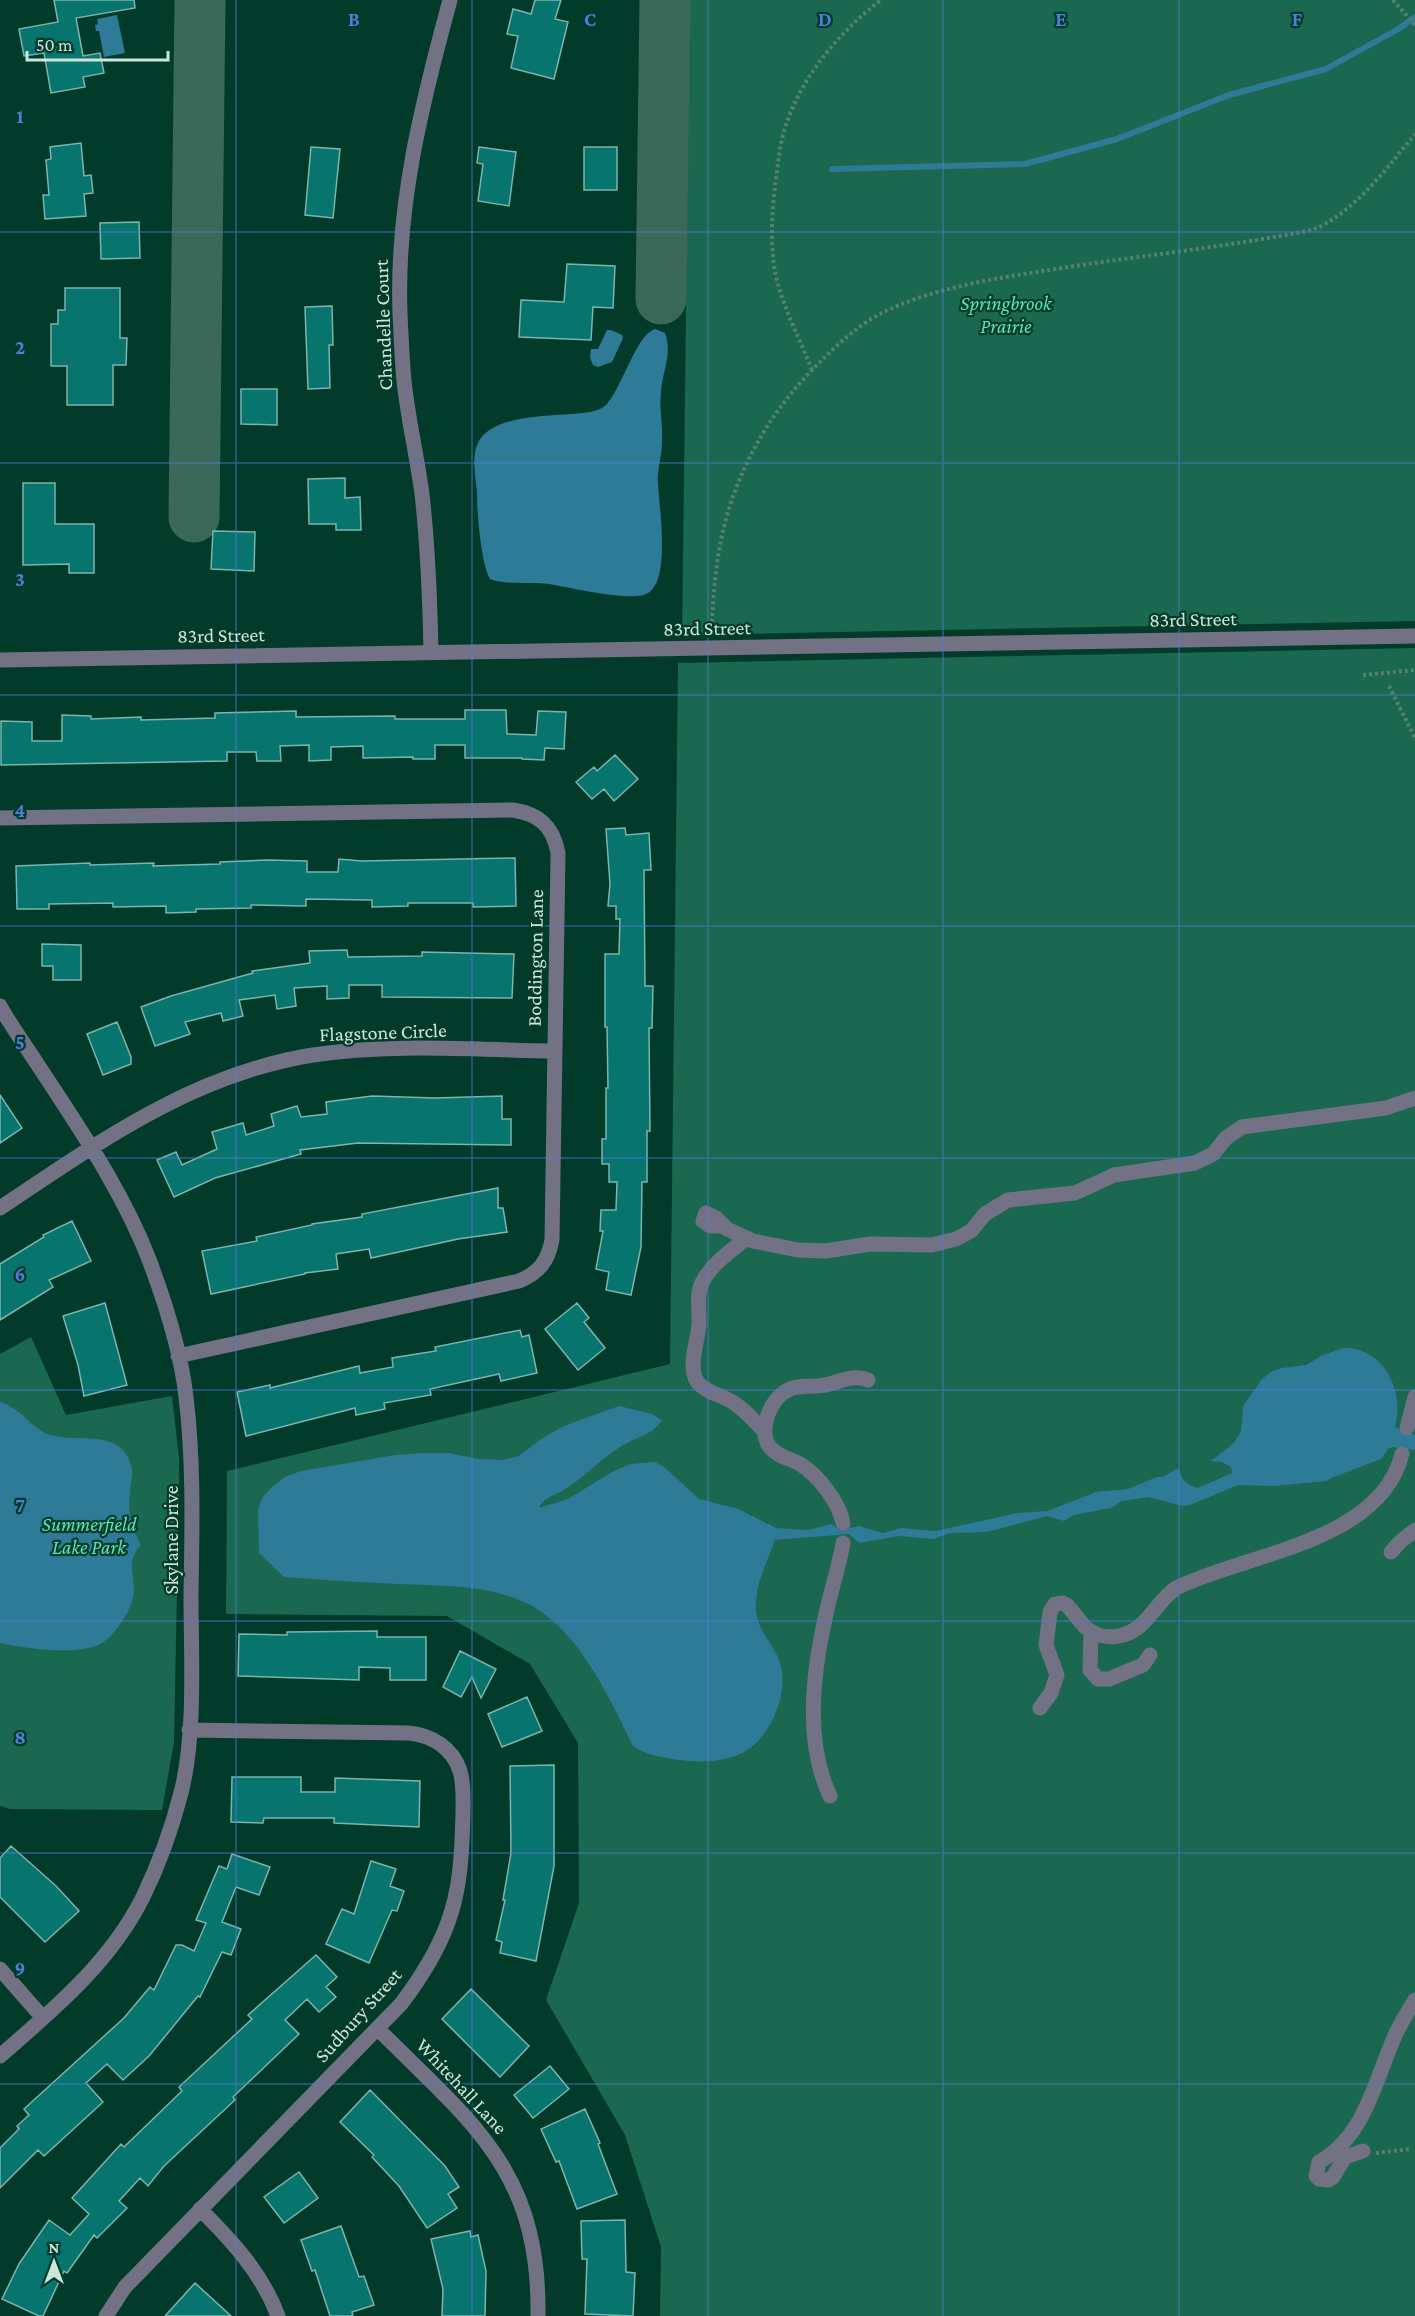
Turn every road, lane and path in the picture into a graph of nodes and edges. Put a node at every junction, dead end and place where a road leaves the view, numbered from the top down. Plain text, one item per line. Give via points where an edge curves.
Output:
1 (450, 0) edge
2 (880, 0) edge
3 (1395, 2) edge
4 (1415, 25) edge
5 (1415, 134) edge
6 (812, 370) junction
7 (711, 634) dead end
8 (1415, 636) edge
9 (431, 653) junction
10 (0, 660) edge
11 (1415, 670) edge
12 (1363, 675) dead end
13 (1389, 686) dead end
14 (1415, 738) edge
15 (0, 818) edge
16 (0, 1006) edge
17 (555, 1051) junction
18 (1415, 1098) edge
19 (91, 1147) junction
20 (0, 1208) edge
21 (724, 1226) dead end
22 (747, 1238) junction
23 (178, 1356) junction
24 (868, 1380) dead end
25 (1415, 1397) edge
26 (1407, 1428) dead end
27 (764, 1431) junction
28 (1402, 1454) dead end
29 (843, 1522) dead end
30 (1415, 1530) edge
31 (843, 1543) dead end
32 (1391, 1552) dead end
33 (1091, 1631) junction
34 (1150, 1654) dead end
35 (1040, 1708) dead end
36 (189, 1730) junction
37 (830, 1796) dead end
38 (0, 1969) edge
39 (1415, 2000) edge
40 (43, 2018) junction
41 (378, 2029) junction
42 (0, 2056) edge
43 (1363, 2151) dead end
44 (200, 2209) junction
45 (106, 2316) edge
46 (278, 2316) edge
47 (538, 2316) edge

1 - 9 street, Chandelle Court via 413,146 401,250 404,383 424,515
2 - 6 path via 852,23 816,68 796,101 780,149 772,217 773,260
3 - 4 path
5 - 6 path via 1357,198 1324,226 1015,275 931,296 869,320
6 - 7 path via 771,421 735,489 718,555
8 - 9 street, 83rd Street
9 - 10 street, 83rd Street
11 - 12 path
13 - 14 path
15 - 17 street, Boddington Lane via 513,810 529,813 550,829 558,853
16 - 19 street, Skylane Drive
17 - 19 street, Flagstone Circle via 361,1050 303,1057 265,1065 201,1088 143,1115
17 - 23 street, Boddington Lane via 552,1240 541,1269 519,1281
18 - 22 street via 1386,1108 1242,1126 1213,1154 1195,1163 1114,1175 1075,1193 1008,1200 985,1214 971,1231 932,1245 870,1244 826,1251 798,1250
19 - 20 street, Flagstone Circle
19 - 23 street, Skylane Drive via 131,1218 149,1260
21 - 22 street
22 - 27 street via 703,1280 698,1296 694,1365 697,1382 733,1402
23 - 36 street, Skylane Drive via 192,1460
24 - 27 street via 854,1376 831,1385 788,1390 777,1399
25 - 26 street
27 - 29 street via 774,1451 800,1464 817,1479 838,1507
28 - 33 street via 1398,1470 1382,1493 1336,1528 1300,1545 1176,1588 1126,1635 1112,1637
30 - 32 street
31 - 37 street via 825,1616 814,1702 816,1758
33 - 34 street via 1090,1670 1098,1679 1109,1679 1143,1665
33 - 35 street via 1067,1605 1059,1603 1052,1607 1046,1645 1057,1675
36 - 40 street, Skylane Drive via 181,1792 142,1899 91,1973
36 - 41 street, Sudbury Street via 409,1733 437,1741 451,1754 463,1789 456,1896 448,1924 420,1980
38 - 40 street
39 - 43 street via 1354,2130 1335,2153 1319,2163 1316,2176 1324,2181 1333,2178 1345,2157
40 - 42 street, Skylane Drive
41 - 44 street, Sudbury Street
41 - 47 street, Whitehall Lane via 469,2119 501,2163 529,2228 536,2263
44 - 45 street, Sudbury Street via 125,2287
44 - 46 street via 256,2272

